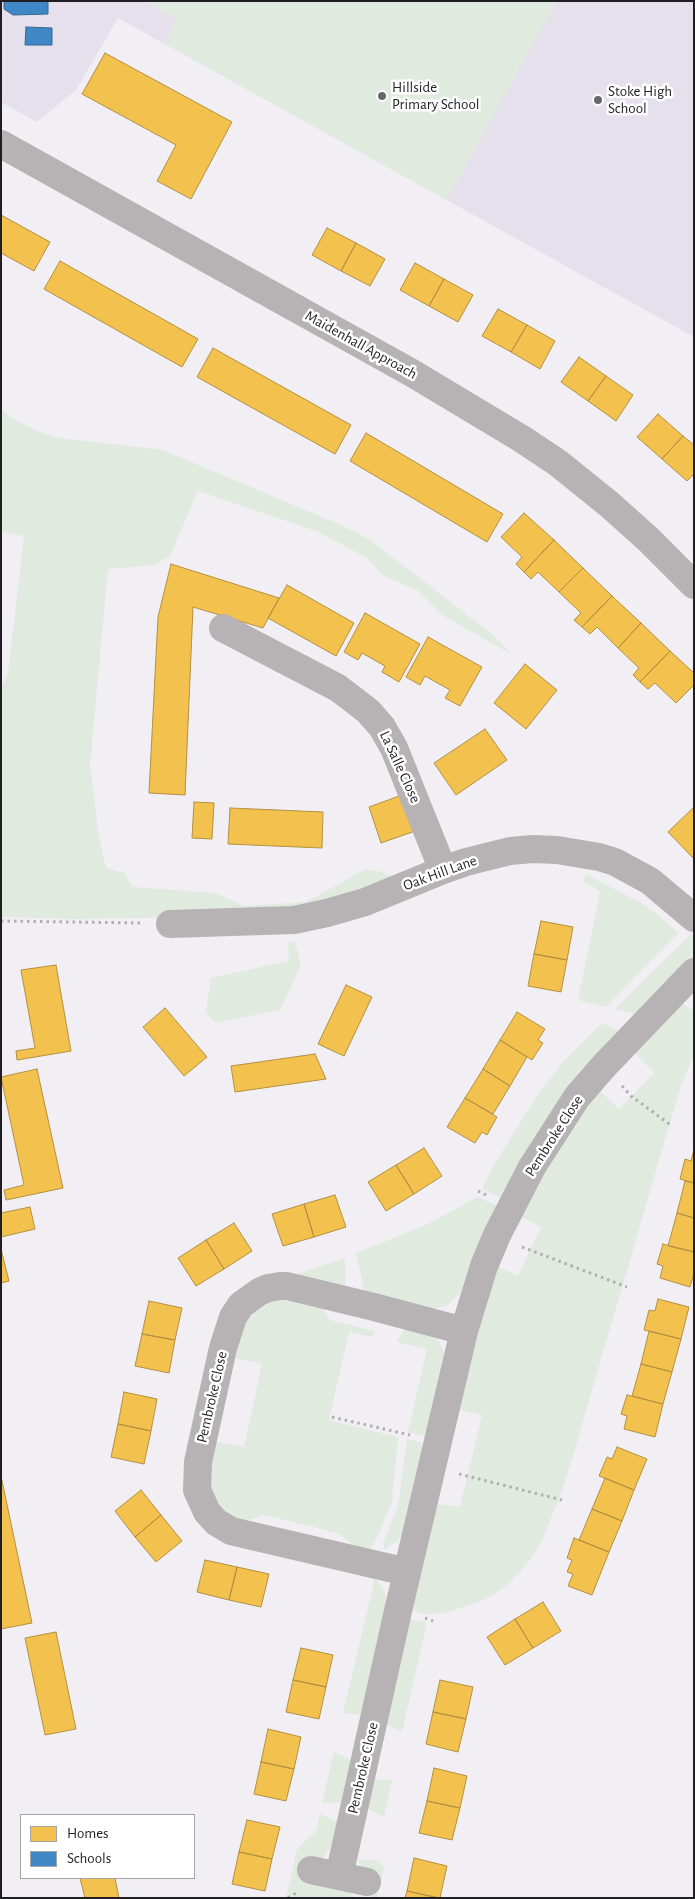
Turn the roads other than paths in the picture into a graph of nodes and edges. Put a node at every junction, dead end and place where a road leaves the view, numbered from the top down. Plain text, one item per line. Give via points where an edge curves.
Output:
1 (1, 144) edge
2 (694, 586) edge
3 (224, 628) dead end
4 (443, 870) junction
5 (694, 918) edge
6 (170, 924) road end
7 (694, 972) edge
8 (464, 1331) junction
9 (407, 1572) junction
10 (311, 1870) dead end
11 (339, 1876) junction
12 (367, 1882) dead end

1 - 2 street, Maidenhall Approach via 412,373 514,434 558,463 610,505
3 - 4 street, La Salle Close via 338,688 368,711 394,748
4 - 5 street, Oak Hill Lane via 518,850 557,850 600,857 650,881
4 - 6 street, Oak Hill Lane via 364,902 294,920
7 - 8 street, Pembroke Close via 602,1067 548,1140 497,1235
8 - 9 street, Pembroke Close
8 - 9 street, Pembroke Close via 280,1286 259,1292 241,1305 233,1317 223,1348 198,1462 197,1490 207,1512 231,1531
9 - 11 street, Pembroke Close
10 - 11 street
11 - 12 street

